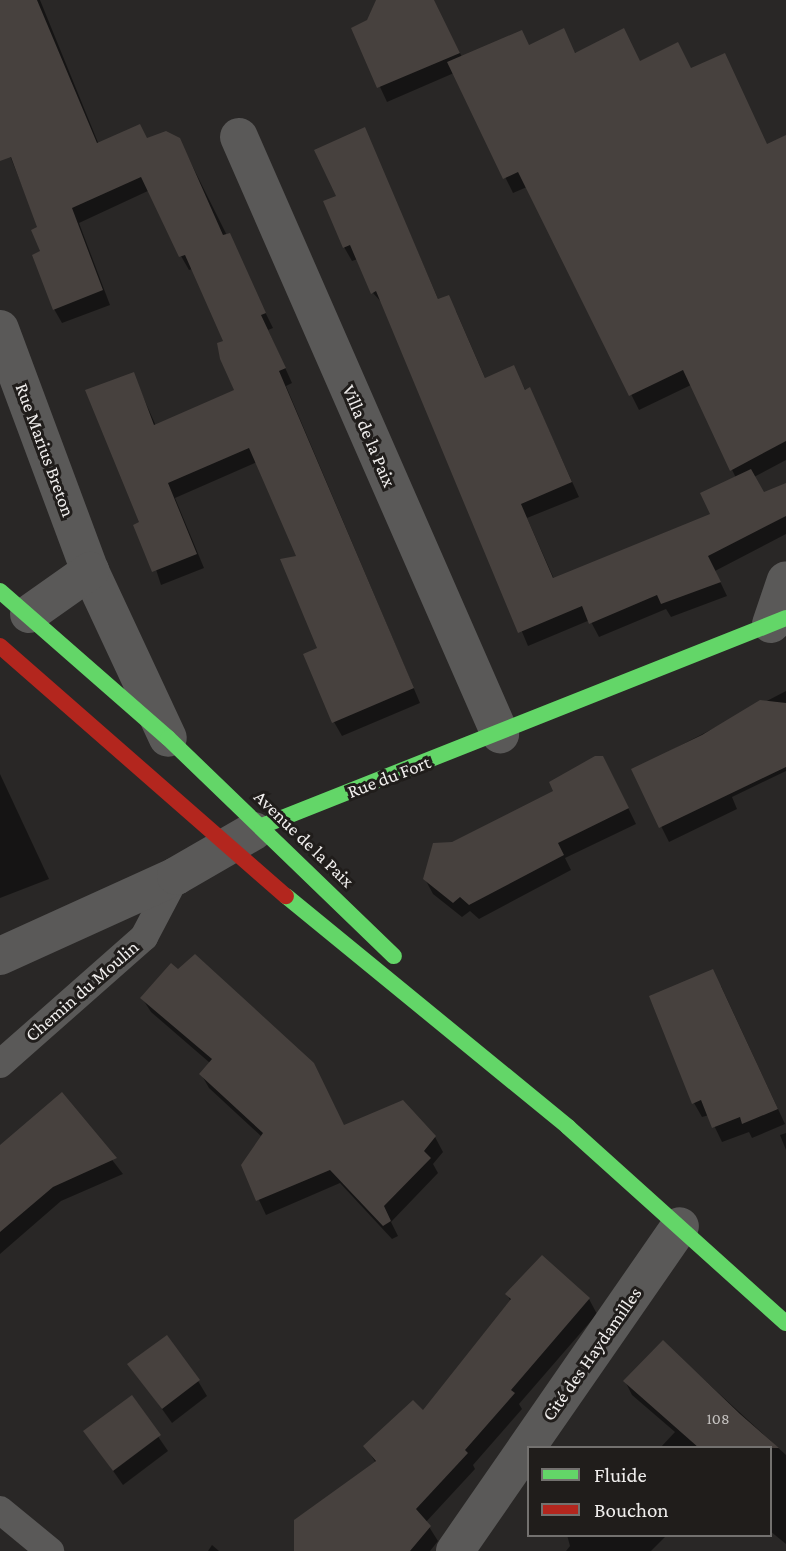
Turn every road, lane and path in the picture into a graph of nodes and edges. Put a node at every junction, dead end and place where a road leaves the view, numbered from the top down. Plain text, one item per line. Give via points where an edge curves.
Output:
1 (239, 137) dead end
2 (0, 329) edge
3 (90, 571) junction
4 (786, 580) edge
5 (14, 602) edge
6 (778, 621) edge
7 (0, 646) edge
8 (500, 734) junction
9 (168, 738) junction
10 (262, 826) junction
11 (226, 848) junction
12 (176, 876) junction
13 (0, 956) edge
14 (403, 965) dead end
15 (422, 984) dead end
16 (0, 1064) edge
17 (568, 1127) junction
18 (680, 1226) junction
19 (786, 1322) edge
20 (528, 1446) edge
21 (527, 1448) edge
22 (0, 1510) edge
23 (50, 1551) edge
24 (456, 1551) edge

1 - 8 street, Villa de la Paix
2 - 3 street, Rue Marius Breton
3 - 5 street
3 - 9 street, Rue Marius Breton
4 - 6 street
5 - 9 main road, Avenue de la Paix
6 - 8 main road, Rue du Fort
7 - 11 main road
8 - 10 main road, Rue du Fort
9 - 10 main road, Avenue de la Paix
10 - 11 street, Rue du Fort
10 - 14 main road, Avenue de la Paix
11 - 12 street, Rue du Fort
11 - 17 main road
12 - 13 street, Rue du Fort
12 - 16 lane, Chemin du Moulin via 144,937
15 - 17 main road
17 - 18 main road
18 - 19 main road
18 - 20 street, Cité des Haydamilles
21 - 24 street, Cité des Haydamilles
22 - 23 lane

